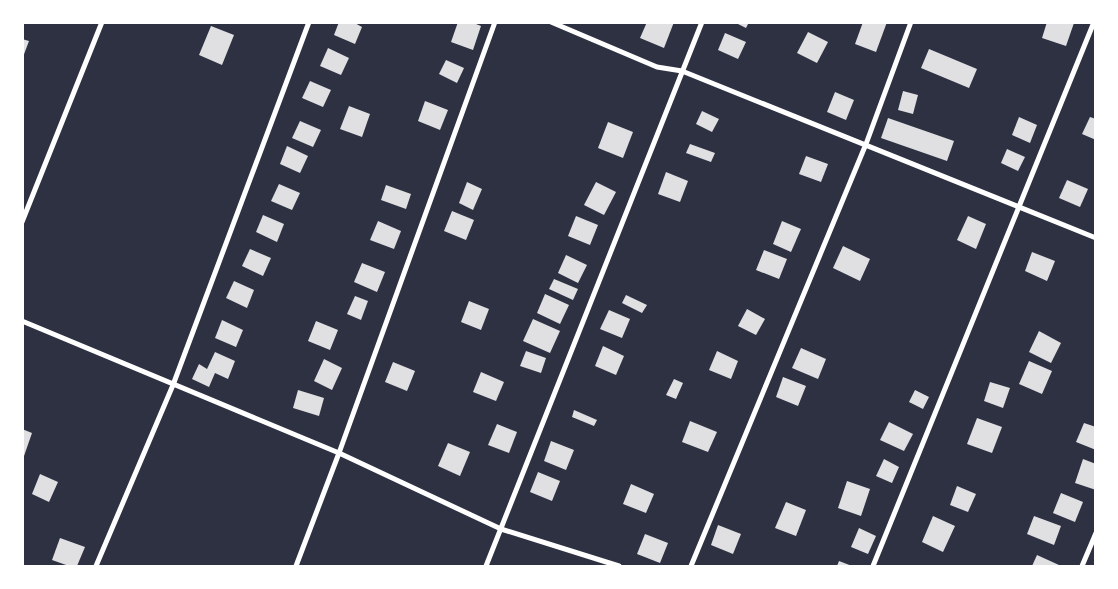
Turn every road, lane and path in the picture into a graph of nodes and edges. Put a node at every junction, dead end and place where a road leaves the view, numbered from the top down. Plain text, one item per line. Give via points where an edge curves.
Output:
1 (102, 22) edge
2 (309, 22) edge
3 (496, 22) edge
4 (551, 22) edge
5 (702, 22) edge
6 (911, 22) edge
7 (1094, 22) edge
8 (682, 71) junction
9 (866, 144) junction
10 (1019, 206) junction
11 (22, 222) edge
12 (1096, 238) edge
13 (22, 321) edge
14 (173, 385) junction
15 (339, 453) junction
16 (501, 529) junction
17 (1096, 532) edge
18 (96, 566) edge
19 (296, 566) edge
20 (486, 566) edge
21 (619, 566) edge
22 (690, 566) edge
23 (873, 566) edge
24 (1082, 566) edge

1 - 11 street
2 - 14 street
3 - 15 street
4 - 8 street via 657,66
5 - 8 street
6 - 9 street
7 - 10 street
8 - 9 street
8 - 16 street
9 - 10 street
9 - 22 street
10 - 12 street
10 - 23 street
13 - 14 street
14 - 15 street
14 - 18 street
15 - 16 street
15 - 19 street
16 - 20 street
16 - 21 street
17 - 24 street

